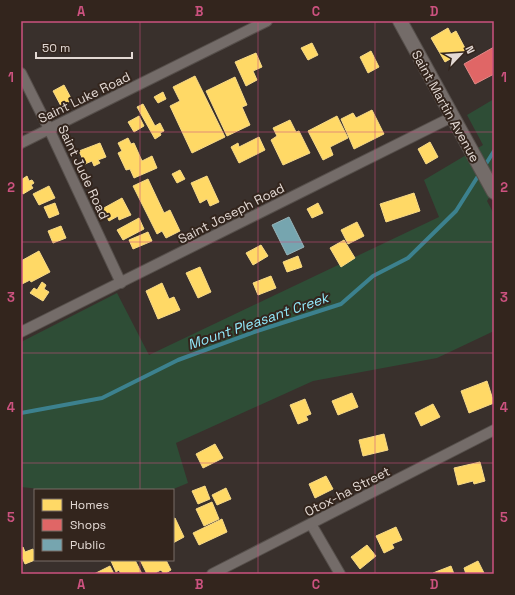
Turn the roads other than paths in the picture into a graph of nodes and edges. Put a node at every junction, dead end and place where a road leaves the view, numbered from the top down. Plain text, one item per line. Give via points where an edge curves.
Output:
1 (267, 21) edge
2 (400, 21) edge
3 (21, 73) edge
4 (452, 117) junction
5 (49, 129) junction
6 (21, 144) edge
7 (493, 189) edge
8 (121, 283) junction
9 (21, 332) edge
10 (494, 430) edge
11 (311, 524) junction
12 (212, 574) edge
13 (340, 574) edge

1 - 5 street, Saint Luke Road
2 - 4 street, Saint Martin Avenue
3 - 5 street, Saint Jude Road
4 - 7 street, Saint Martin Avenue
4 - 8 street, Saint Joseph Road
5 - 6 street, Saint Luke Road
5 - 8 street, Saint Jude Road
8 - 9 street, Saint Joseph Road
10 - 11 street, Otox-ha Street
11 - 12 street, Otox-ha Street
11 - 13 street

